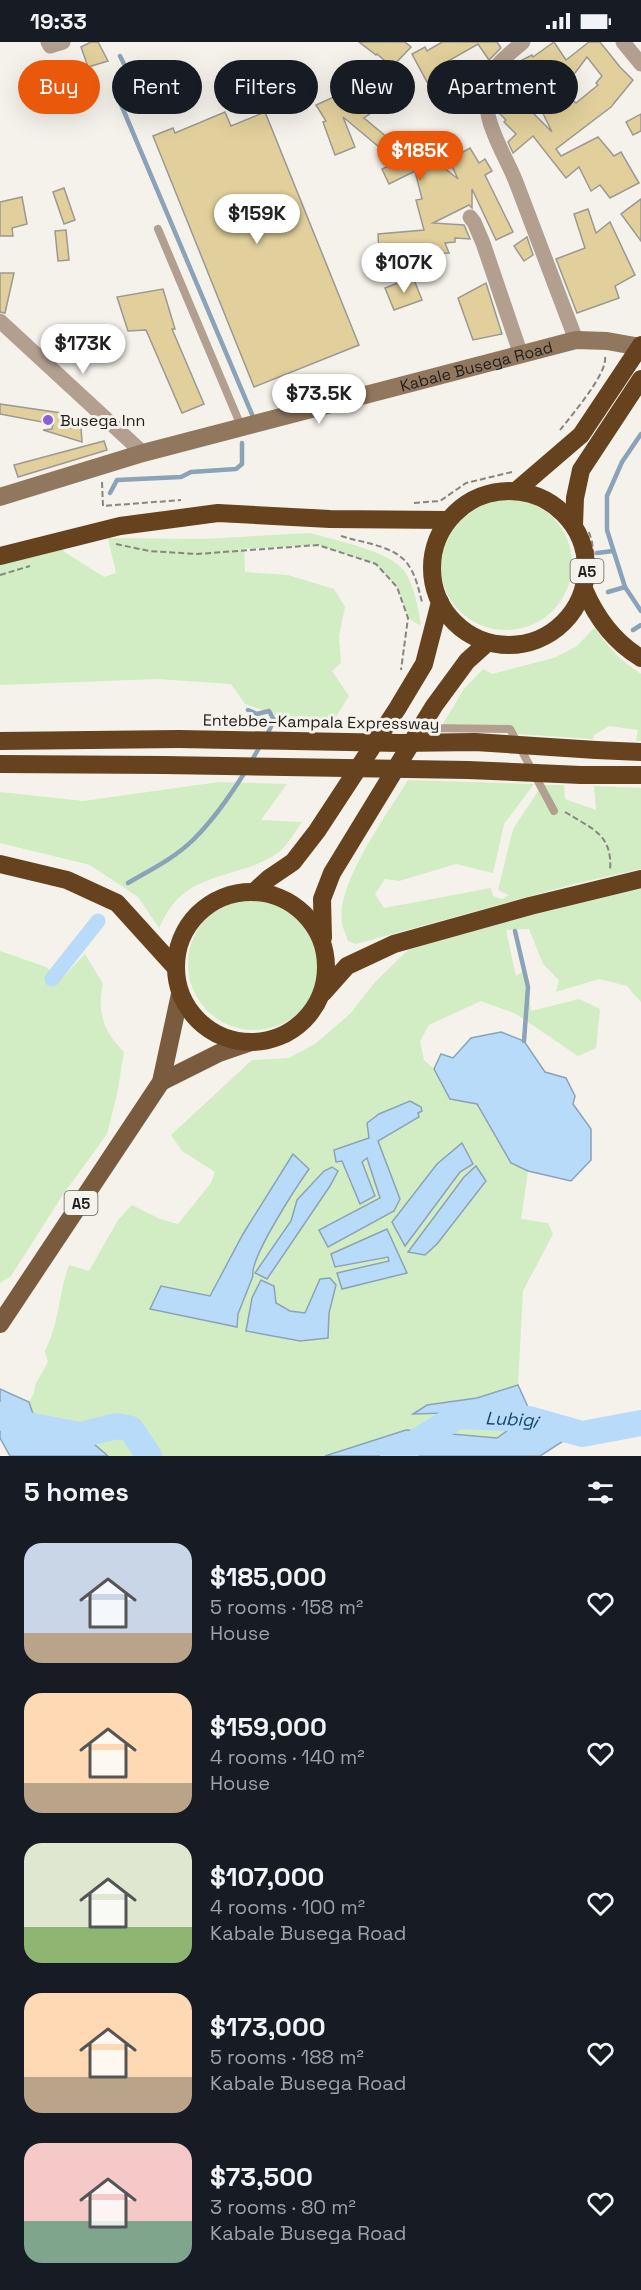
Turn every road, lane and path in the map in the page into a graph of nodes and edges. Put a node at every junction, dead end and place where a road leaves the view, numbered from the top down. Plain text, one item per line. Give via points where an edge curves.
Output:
1 (48, 42) edge
2 (63, 42) edge
3 (523, 42) edge
4 (622, 42) edge
5 (641, 64) edge
6 (470, 218) dead end
7 (158, 229) dead end
8 (0, 321) edge
9 (576, 340) junction
10 (640, 346) edge
11 (605, 354) dead end
12 (521, 355) junction
13 (641, 378) edge
14 (241, 427) junction
15 (556, 436) dead end
16 (143, 453) junction
17 (102, 467) junction
18 (514, 472) dead end
19 (517, 490) junction
20 (0, 497) edge
21 (184, 500) dead end
22 (404, 503) dead end
23 (447, 520) junction
24 (574, 525) junction
25 (335, 534) dead end
26 (114, 544) dead end
27 (0, 555) edge
28 (35, 565) dead end
29 (0, 575) edge
30 (584, 589) junction
31 (432, 606) junction
32 (487, 643) junction
33 (641, 658) edge
34 (400, 673) dead end
35 (421, 728) junction
36 (0, 741) edge
37 (641, 752) edge
38 (0, 764) edge
39 (641, 775) edge
40 (554, 811) joint
41 (0, 864) edge
42 (641, 879) edge
43 (609, 887) junction
44 (255, 891) junction
45 (323, 945) junction
46 (175, 967) junction
47 (180, 994) junction
48 (321, 996) junction
49 (251, 1042) junction
50 (161, 1082) junction
51 (0, 1324) edge

1 - 2 street via 50,46
3 - 9 street via 495,68 486,88 488,110
4 - 5 street
6 - 12 street via 483,243
7 - 14 lane
8 - 16 street
9 - 10 street, Kabale Busega Road
9 - 12 street, Kabale Busega Road
10 - 19 highway via 581,435
11 - 15 path via 601,374
12 - 14 street, Kabale Busega Road
13 - 24 highway, A5 via 580,470
14 - 16 street, Kabale Busega Road
16 - 17 street, Kabale Busega Road
17 - 20 street, Kabale Busega Road
17 - 21 path via 103,506
18 - 22 path via 466,483 440,501
19 - 23 highway, A5 via 491,492 467,503
19 - 24 highway, A5 via 549,501
23 - 27 highway via 219,513 120,526
23 - 31 highway, A5 via 436,541
24 - 30 highway, A5 via 586,556
25 - 31 path via 381,547 404,560
26 - 34 path via 197,554 318,544 376,564 397,586 408,618
28 - 29 path
30 - 32 highway, A5 via 577,606 554,632 522,645
30 - 33 highway via 602,623
31 - 32 highway, A5
31 - 44 highway, A5 via 424,664 397,709 293,862
32 - 35 highway, A5 via 467,661
35 - 40 lane via 510,729
35 - 45 highway, A5 via 332,873 322,899
36 - 37 highway, Entebbe–Kampala Expressway, bridge via 475,742
38 - 39 highway, bridge
40 - 43 path via 564,811 597,830 611,860
41 - 46 highway via 67,880 117,903
42 - 43 highway
43 - 48 highway via 394,944 347,966
44 - 45 highway, A5 via 277,896 297,907 313,924
44 - 46 highway, A5 via 234,892 198,912 178,946
45 - 48 highway, A5 via 326,971
46 - 47 highway, A5
47 - 49 highway, A5 via 208,1029 229,1039
47 - 50 main road, A5
48 - 49 highway, A5 via 293,1030 273,1039
49 - 50 main road, A5
50 - 51 main road, A5

